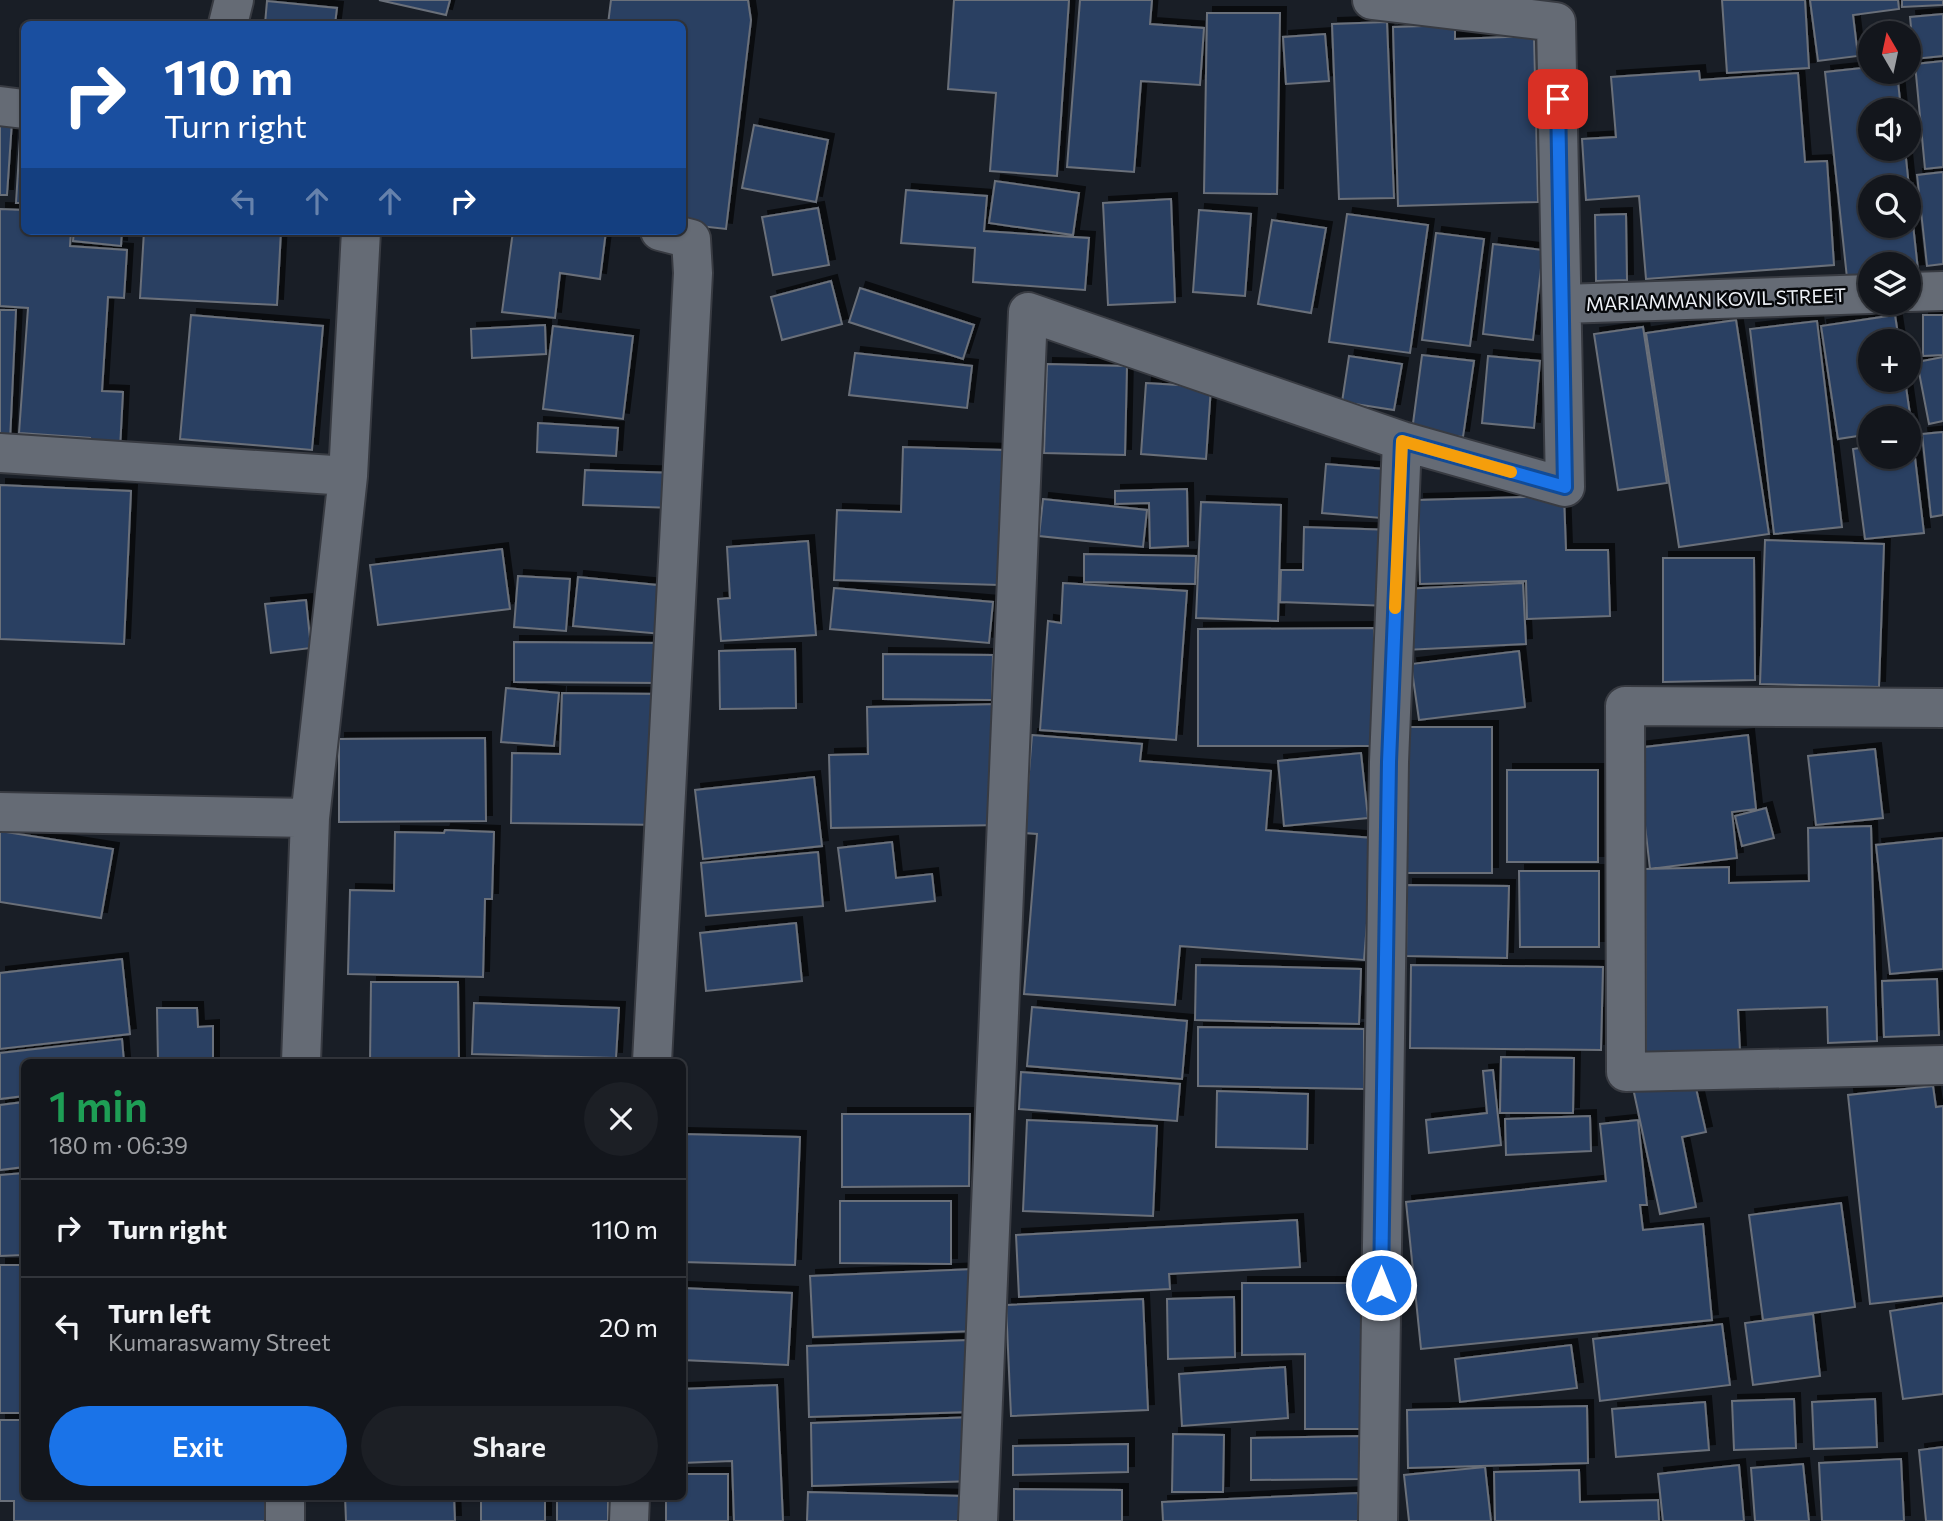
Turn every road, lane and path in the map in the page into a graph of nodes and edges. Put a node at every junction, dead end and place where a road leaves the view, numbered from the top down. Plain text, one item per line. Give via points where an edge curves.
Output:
1 (234, 0) edge
2 (1372, 0) edge
3 (229, 21) edge
4 (0, 106) edge
5 (21, 109) edge
6 (361, 235) edge
7 (676, 235) edge
8 (1943, 291) edge
9 (1921, 292) edge
10 (1858, 293) edge
11 (1562, 304) junction
12 (1402, 441) junction
13 (0, 453) edge
14 (348, 476) junction
15 (1943, 708) edge
16 (0, 812) edge
17 (310, 818) junction
18 (301, 1059) edge
19 (652, 1059) edge
20 (1943, 1065) edge
21 (285, 1500) edge
22 (630, 1500) edge
23 (285, 1521) edge
24 (629, 1521) edge
25 (978, 1521) edge
26 (1378, 1521) edge

1 - 3 street
2 - 11 street via 1556,22
4 - 5 street
6 - 14 street
7 - 19 street via 691,239 693,273
8 - 9 street
10 - 11 street, MARIAMMAN KOVIL STREET
11 - 12 street via 1565,487
12 - 25 street via 1028,312
12 - 26 street via 1389,762
13 - 14 street
14 - 17 street
15 - 20 street via 1625,706 1626,1072
16 - 17 street
17 - 18 street
21 - 23 street
22 - 24 street

